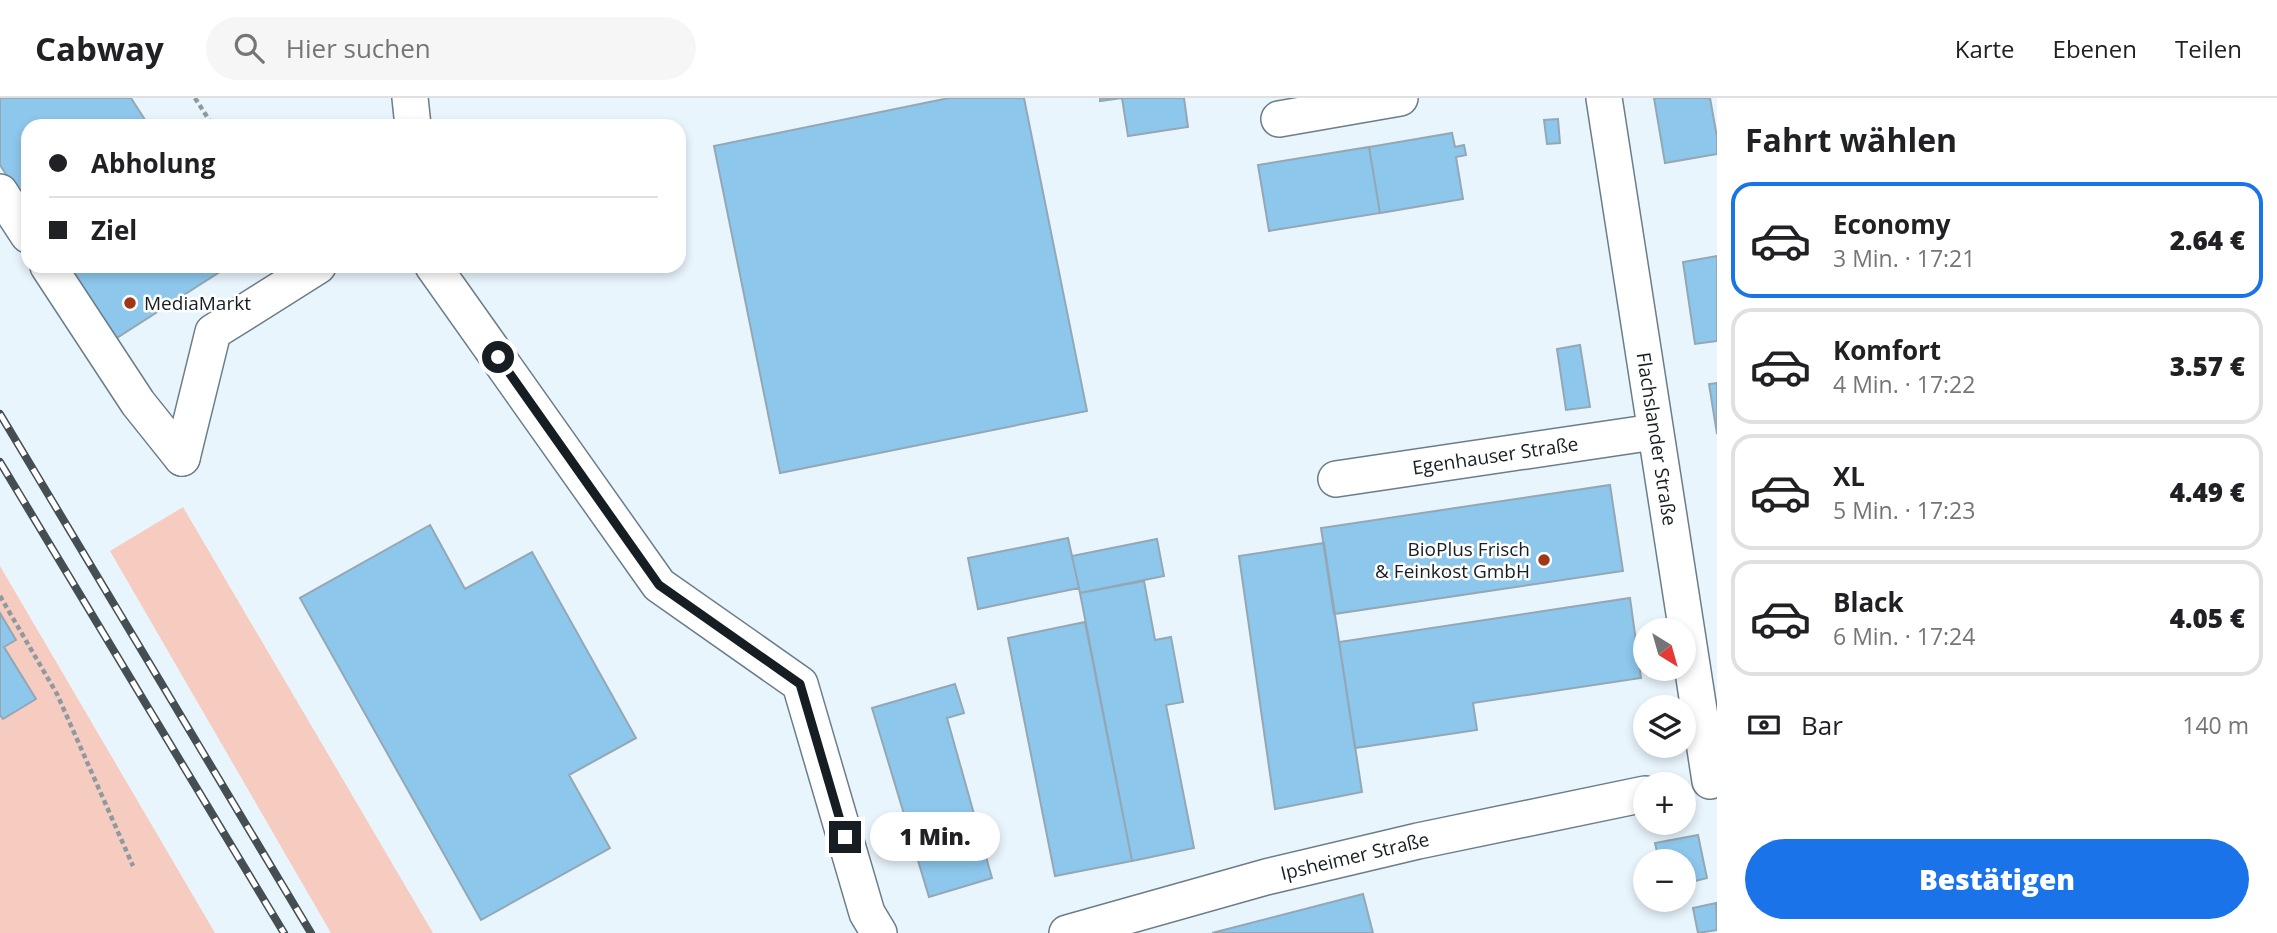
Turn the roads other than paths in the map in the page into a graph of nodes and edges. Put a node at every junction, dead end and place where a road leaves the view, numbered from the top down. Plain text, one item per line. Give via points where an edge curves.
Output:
1 (410, 98) edge
2 (1400, 98) edge
3 (1604, 98) edge
4 (412, 119) edge
5 (1279, 119) dead end
6 (0, 192) edge
7 (21, 224) edge
8 (53, 273) edge
9 (307, 273) edge
10 (438, 273) edge
11 (1654, 432) junction
12 (1336, 479) dead end
13 (1703, 782) edge
14 (1633, 796) edge
15 (879, 933) edge
16 (1067, 933) edge

1 - 4 street
2 - 5 street
3 - 11 street, Flachslander Straße
6 - 7 street
8 - 9 street via 138,403 182,458 213,332
10 - 15 street via 659,585 800,684 867,914
11 - 12 street, Egenhauser Straße
11 - 13 street, Flachslander Straße
14 - 16 street, Ipsheimer Straße via 1266,877

